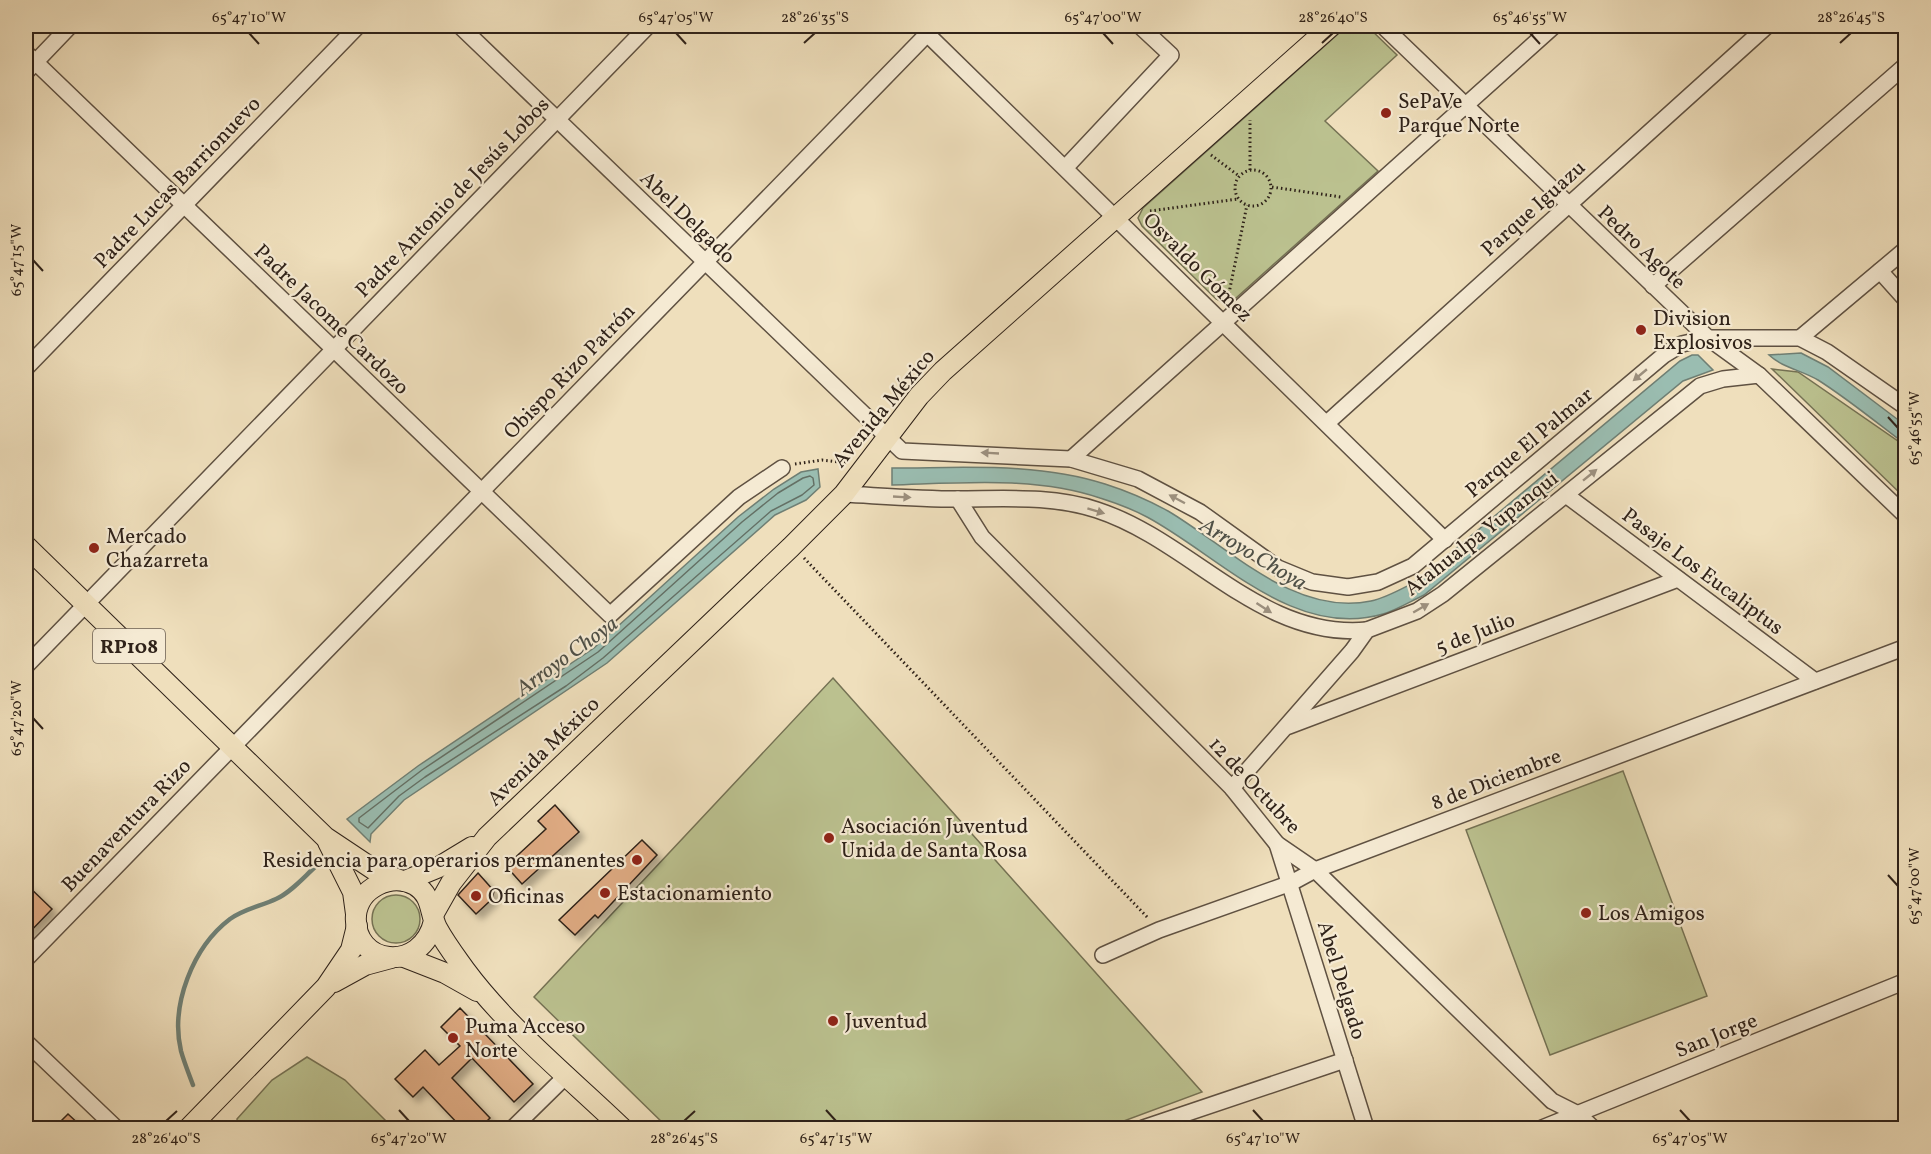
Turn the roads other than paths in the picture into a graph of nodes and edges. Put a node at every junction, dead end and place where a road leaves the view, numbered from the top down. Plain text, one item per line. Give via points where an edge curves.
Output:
1 (70, 26) edge
2 (358, 26) edge
3 (460, 26) edge
4 (648, 26) edge
5 (1330, 26) edge
6 (1383, 26) edge
7 (1554, 26) edge
8 (1767, 26) edge
9 (927, 28) edge
10 (1142, 28) dead end
11 (29, 62) edge
12 (1905, 65) edge
13 (1465, 105) junction
14 (557, 119) junction
15 (1066, 167) junction
16 (184, 205) junction
17 (1568, 205) junction
18 (1116, 216) junction
19 (1905, 249) edge
20 (705, 262) junction
21 (1880, 271) junction
22 (1653, 286) junction
23 (1905, 300) edge
24 (1223, 322) junction
25 (1708, 338) junction
26 (1800, 338) junction
27 (333, 349) junction
28 (26, 368) edge
29 (1759, 375) junction
30 (1905, 407) edge
31 (1327, 423) junction
32 (887, 439) junction
33 (1071, 459) junction
34 (782, 468) road end
35 (481, 491) junction
36 (844, 494) junction
37 (1566, 495) junction
38 (958, 499) junction
39 (1905, 516) edge
40 (1445, 540) junction
41 (26, 546) edge
42 (1678, 579) junction
43 (85, 604) junction
44 (1367, 630) junction
45 (1905, 647) edge
46 (26, 666) edge
47 (1815, 681) junction
48 (1286, 727) junction
49 (232, 746) junction
50 (1232, 788) junction
51 (325, 837) junction
52 (487, 837) junction
53 (1277, 844) junction
54 (1315, 870) junction
55 (402, 881) junction
56 (1291, 884) junction
57 (434, 917) junction
58 (356, 920) junction
59 (1103, 955) dead end
60 (398, 957) junction
61 (26, 959) edge
62 (1905, 981) edge
63 (326, 987) junction
64 (483, 994) junction
65 (26, 1042) edge
66 (1345, 1060) junction
67 (567, 1075) junction
68 (1578, 1114) junction
69 (117, 1128) edge
70 (189, 1128) edge
71 (513, 1128) edge
72 (622, 1128) edge
73 (1143, 1128) edge
74 (1366, 1128) edge
75 (1542, 1128) edge
76 (1593, 1128) edge

1 - 11 street
2 - 16 street, Padre Lucas Barrionuevo
3 - 14 street, Abel Delgado
4 - 14 street, Padre Antonio de Jesús Lobos
5 - 18 main road, Avenida México
6 - 13 street, Pedro Agote
7 - 13 street
8 - 17 street, Parque Iguazu
9 - 15 street, Osvaldo Gómez
9 - 20 street, Obispo Rizo Patrón
10 - 15 street via 1171,55
11 - 16 street, Padre Jacome Cardozo
12 - 22 street
13 - 17 street, Pedro Agote
13 - 24 street
14 - 20 street, Abel Delgado
14 - 27 street, Padre Antonio de Jesús Lobos
15 - 18 street, Osvaldo Gómez
16 - 27 street, Padre Jacome Cardozo
16 - 28 street, Padre Lucas Barrionuevo
17 - 22 street, Pedro Agote
17 - 31 street, Parque Iguazu
18 - 24 street, Osvaldo Gómez
18 - 32 main road, Avenida México via 943,371
19 - 21 street
20 - 32 street, Abel Delgado
20 - 35 street, Obispo Rizo Patrón
21 - 23 street
21 - 26 street
22 - 25 street, Pedro Agote
24 - 31 street, Osvaldo Gómez
24 - 33 street
25 - 26 street, Parque El Palmar
25 - 29 street, Pedro Agote
25 -> 40 street, Parque El Palmar via 1682,344 1664,355
26 - 30 street via 1827,352
27 - 35 street, Padre Jacome Cardozo
27 - 43 street, Padre Antonio de Jesús Lobos
37 -> 29 street, Atahualpa Yupanqui via 1700,386
29 - 39 street, Pedro Agote
31 - 40 street, Osvaldo Gómez
33 -> 32 street, Abel Delgado via 912,453 902,451
32 - 36 main road, Avenida México
40 -> 33 street, Parque El Palmar via 1413,566 1378,582 1348,587 1312,582 1278,568 1200,512 1166,493 1138,479
34 - 35 street, Padre Jacome Cardozo via 740,497 610,615
35 - 49 street, Obispo Rizo Patrón
36 -> 38 street
36 - 52 main road, Avenida México
37 - 42 street, Pasaje Los Eucaliptus
44 -> 37 street, Atahualpa Yupanqui via 1416,611 1443,594
38 -> 44 street via 1050,500 1098,510 1139,529 1276,615 1302,624 1354,632
38 - 50 street, 12 de Octubre via 982,537
41 - 43 main road, RP108
42 - 47 street, Pasaje Los Eucaliptus
42 - 48 street, 5 de Julio
43 - 46 street, Padre Antonio de Jesús Lobos
43 - 49 main road, RP108
44 - 48 street
45 - 47 street, 8 de Diciembre
47 - 54 street, 8 de Diciembre
48 - 50 street
49 - 51 main road, RP108
49 - 61 street, Buenaventura Rizo
50 - 53 street, 12 de Octubre
51 - 55 main road, RP108 via 373,869
51 - 58 main road, RP108 via 349,880
52 - 55 main road, Avenida México via 439,867
52 - 57 main road, Avenida México via 451,883
53 - 54 street, 12 de Octubre
53 - 56 street, Abel Delgado
54 - 56 street, 8 de Diciembre
54 - 68 street, 12 de Octubre via 1552,1101
55 - 57 main road, RP108 via 424,893
55 - 58 main road via 376,885 360,902
56 - 59 street, 8 de Diciembre via 1159,930
56 - 66 street, Abel Delgado
57 - 60 main road via 425,944
57 - 64 main road, RP108
58 - 60 main road, RP108 via 369,948 379,955
58 - 63 main road via 351,950
60 - 63 main road via 351,971
60 - 64 main road, RP108 via 445,973
62 - 68 street, San Jorge
63 - 70 main road
64 - 67 main road, RP108
65 - 69 street
66 - 73 street
66 - 74 street, Abel Delgado
67 - 71 street
67 - 72 main road, RP108
68 - 75 street, San Jorge
68 - 76 street, 12 de Octubre

